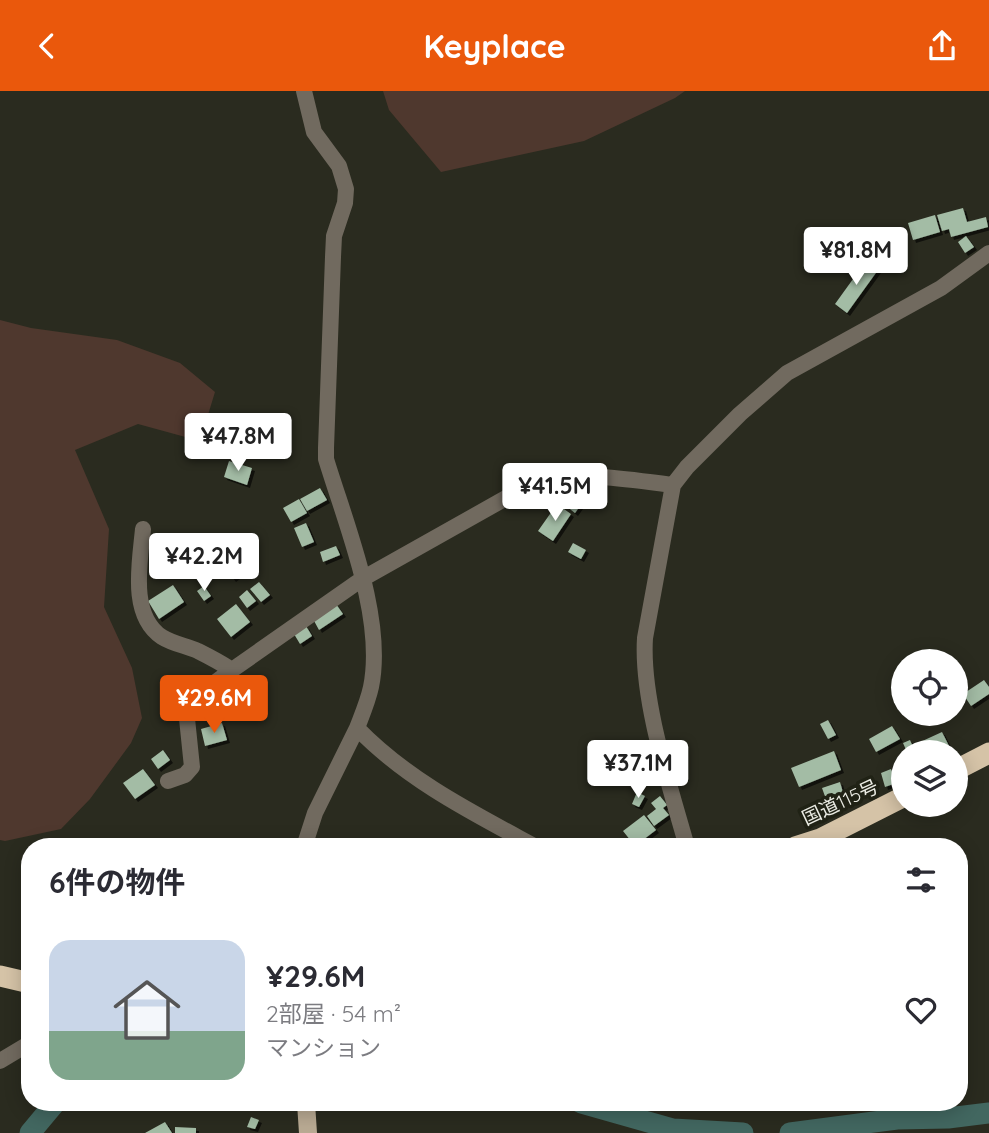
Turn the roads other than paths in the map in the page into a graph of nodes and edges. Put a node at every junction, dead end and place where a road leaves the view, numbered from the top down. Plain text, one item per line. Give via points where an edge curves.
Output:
1 (304, 91) edge
2 (989, 253) edge
3 (673, 485) junction
4 (143, 529) dead end
5 (362, 579) junction
6 (232, 670) junction
7 (357, 728) junction
8 (989, 753) edge
9 (968, 764) edge
10 (168, 781) dead end
11 (891, 803) edge
12 (307, 838) edge
13 (520, 838) edge
14 (685, 838) edge
15 (822, 838) edge
16 (0, 977) edge
17 (21, 981) edge
18 (21, 1048) edge
19 (0, 1061) edge
20 (307, 1111) edge
21 (309, 1133) edge

1 - 5 street via 314,132 339,166 346,190 332,257 326,460
2 - 3 street via 941,288 772,384
3 - 5 street via 598,475 538,479
3 - 14 street via 644,660
4 - 6 street via 139,590 152,627 163,638
5 - 6 street
5 - 7 street via 374,653 371,687
6 - 10 street via 186,709 192,767
7 - 12 street
7 - 13 street via 419,780
8 - 9 highway
11 - 15 highway, 国道115号
16 - 17 highway
18 - 19 street
20 - 21 main road

